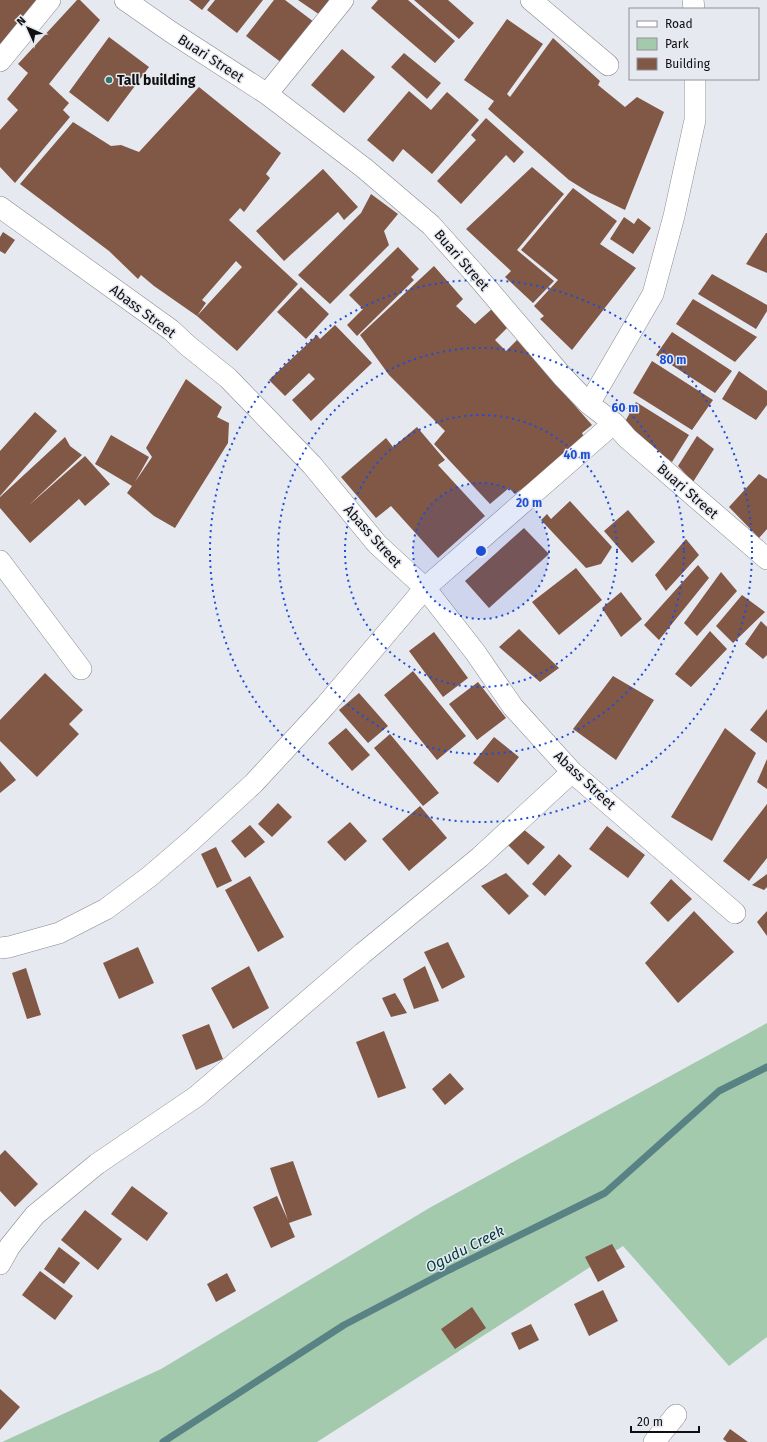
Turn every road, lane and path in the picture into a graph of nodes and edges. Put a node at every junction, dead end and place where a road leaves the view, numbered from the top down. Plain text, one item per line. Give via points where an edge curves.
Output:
1 (50, 0) edge
2 (125, 0) edge
3 (342, 0) edge
4 (531, 0) edge
5 (0, 61) edge
6 (608, 66) dead end
7 (695, 80) edge
8 (267, 94) junction
9 (0, 207) edge
10 (589, 404) junction
11 (614, 423) junction
12 (767, 559) edge
13 (0, 562) edge
14 (425, 588) junction
15 (81, 669) dead end
16 (572, 772) junction
17 (735, 913) dead end
18 (0, 948) edge
19 (0, 1264) edge
20 (676, 1415) dead end
21 (654, 1442) edge

1 - 5 street
2 - 8 street, Buari Street
3 - 8 street
4 - 6 street
7 - 10 street via 695,120 674,216 653,294
8 - 10 street, Buari Street via 364,168 431,225
9 - 14 street, Abass Street via 171,330 228,378 312,465 377,544
10 - 11 street, Buari Street
11 - 12 street, Buari Street via 627,438
11 - 14 street
13 - 15 street
14 - 16 street, Abass Street via 475,652 513,707
14 - 18 street via 320,712 254,783 149,877 106,909 60,934
16 - 17 street, Abass Street
16 - 19 street via 480,857 363,953 197,1096 97,1164 34,1215 10,1246
20 - 21 street

